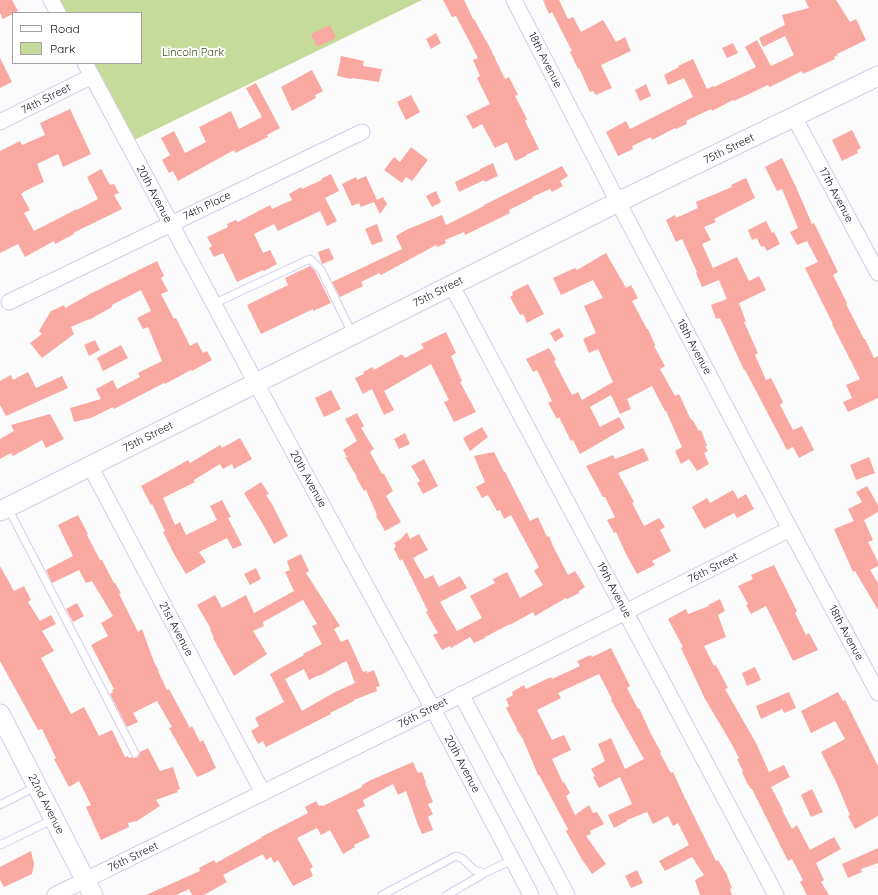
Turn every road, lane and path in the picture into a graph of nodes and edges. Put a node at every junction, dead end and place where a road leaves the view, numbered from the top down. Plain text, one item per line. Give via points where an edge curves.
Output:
1 (51, 0) edge
2 (514, 0) edge
3 (57, 12) edge
4 (89, 69) edge
5 (878, 76) edge
6 (794, 117) junction
7 (0, 122) edge
8 (362, 132) dead end
9 (618, 202) junction
10 (170, 224) junction
11 (878, 273) edge
12 (452, 286) junction
13 (9, 302) dead end
14 (213, 304) junction
15 (353, 335) junction
16 (256, 384) junction
17 (90, 466) junction
18 (4, 509) edge
19 (790, 529) junction
20 (626, 612) junction
21 (878, 693) edge
22 (461, 694) junction
23 (433, 709) junction
24 (0, 714) edge
25 (135, 753) dead end
26 (37, 786) junction
27 (263, 793) junction
28 (0, 805) edge
29 (54, 819) junction
30 (0, 846) edge
31 (512, 860) junction
32 (485, 873) junction
33 (89, 888) edge
34 (55, 895) edge
35 (382, 895) edge
36 (447, 895) edge
37 (531, 895) edge
38 (567, 895) edge
39 (776, 895) edge

1 - 3 street
2 - 9 street, 18th Avenue
4 - 7 street, 74th Street
4 - 10 street, 20th Avenue
5 - 6 street, 75th Street
6 - 9 street, 75th Street
6 - 11 street, 17th Avenue
8 - 10 street, 74th Place
9 - 12 street, 75th Street
9 - 19 street, 18th Avenue
10 - 13 street, 74th Place
10 - 14 street, 20th Avenue
12 - 15 street, 75th Street
12 - 20 street, 19th Avenue
14 - 15 lane via 310,258 321,270
14 - 16 street, 20th Avenue
15 - 16 street, 75th Street
16 - 17 street, 75th Street
16 - 23 street, 20th Avenue
17 - 18 street, 75th Street
17 - 27 street, 21st Avenue
18 - 25 lane
19 - 20 street, 76th Street
19 - 21 street, 18th Avenue
20 - 22 street, 76th Street
20 - 39 street, 19th Avenue
22 - 23 street, 76th Street
22 - 38 street
23 - 27 street, 76th Street
23 - 31 street, 20th Avenue
24 - 26 street, 22nd Avenue
26 - 28 lane
26 - 29 street, 22nd Avenue
27 - 33 street, 76th Street
29 - 30 lane
29 - 33 street, 22nd Avenue
31 - 32 lane
31 - 37 street, 20th Avenue
32 - 35 lane via 474,870 456,856
32 - 36 lane
33 - 34 street, 76th Street

